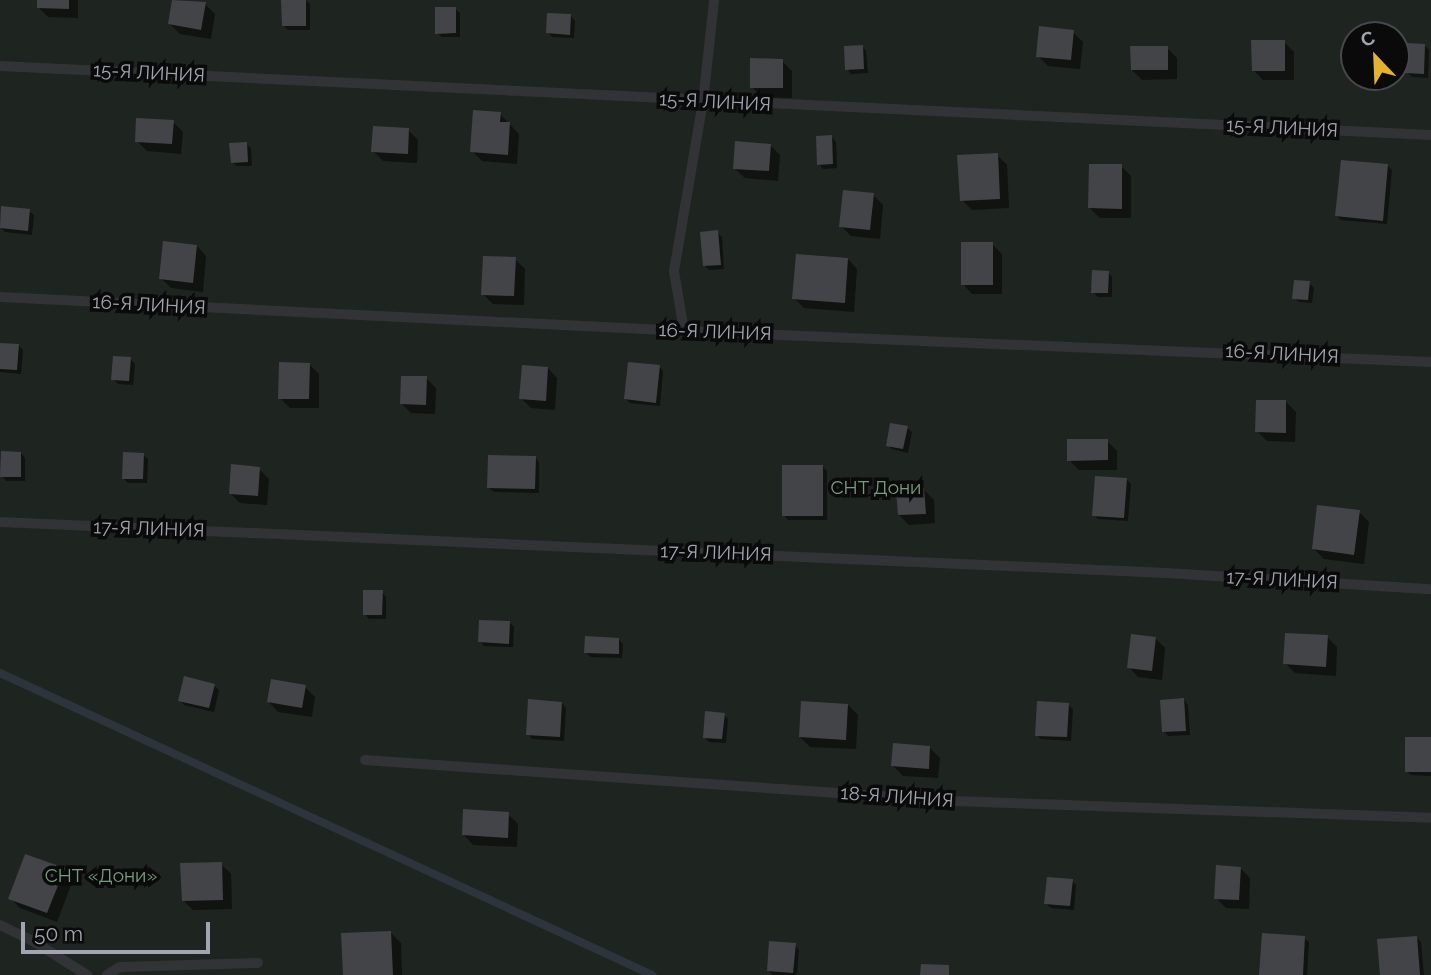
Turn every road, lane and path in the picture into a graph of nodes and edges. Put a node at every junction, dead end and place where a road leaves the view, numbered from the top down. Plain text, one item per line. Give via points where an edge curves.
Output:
1 (714, 0) edge
2 (0, 66) edge
3 (703, 102) junction
4 (1431, 135) edge
5 (0, 297) edge
6 (684, 331) junction
7 (1431, 362) edge
8 (0, 522) edge
9 (1431, 589) edge
10 (365, 760) dead end
11 (1431, 818) edge
12 (0, 925) edge
13 (258, 963) dead end
14 (87, 975) edge
15 (107, 975) edge

1 - 3 lane
2 - 3 lane, 15-Я ЛИНИЯ
3 - 4 lane, 15-Я ЛИНИЯ
3 - 6 lane via 674,271
5 - 6 lane, 16-Я ЛИНИЯ
6 - 7 lane, 16-Я ЛИНИЯ
8 - 9 lane, 17-Я ЛИНИЯ via 1166,573
10 - 11 lane, 18-Я ЛИНИЯ via 953,801
12 - 14 lane
13 - 15 lane via 120,967

